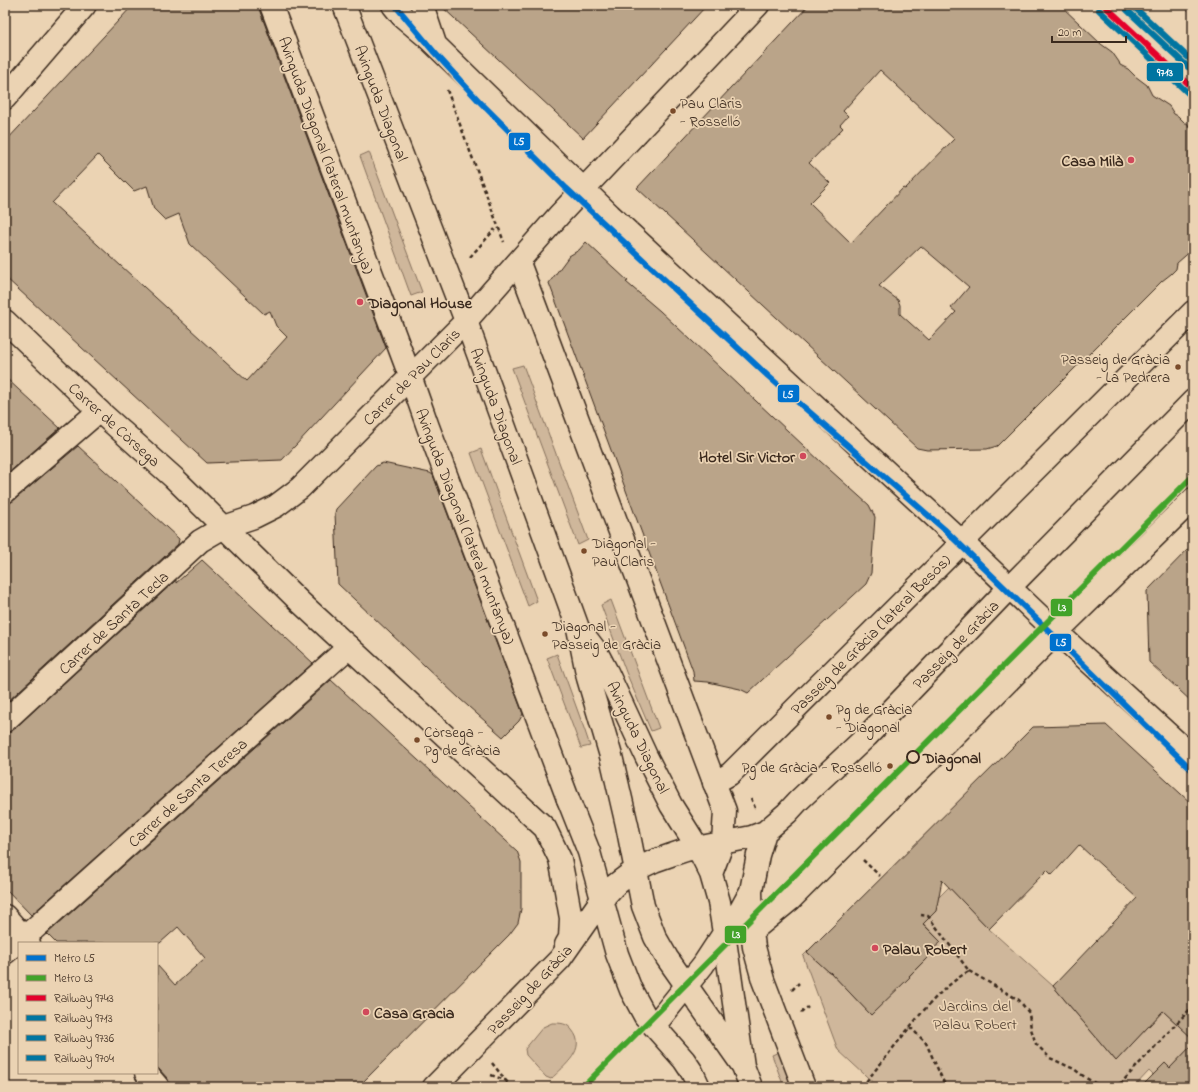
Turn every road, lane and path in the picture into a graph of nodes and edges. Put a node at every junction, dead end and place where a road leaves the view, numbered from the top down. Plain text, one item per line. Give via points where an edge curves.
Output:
1 (85, 5) edge
2 (271, 5) edge
3 (344, 5) edge
4 (393, 5) edge
5 (422, 5) edge
6 (758, 5) edge
7 (1113, 5) edge
8 (436, 47) junction
9 (1193, 79) edge
10 (446, 88) dead end
11 (5, 98) edge
12 (584, 190) junction
13 (495, 229) dead end
14 (503, 238) dead end
15 (470, 256) dead end
16 (519, 262) junction
17 (1193, 312) edge
18 (5, 321) edge
19 (466, 321) junction
20 (410, 376) junction
21 (1193, 401) edge
22 (99, 411) junction
23 (5, 492) edge
24 (1193, 499) edge
25 (224, 527) junction
26 (962, 542) junction
27 (1010, 588) junction
28 (578, 628) junction
29 (1057, 632) junction
30 (349, 647) junction
31 (5, 721) edge
32 (1193, 757) edge
33 (714, 783) junction
34 (765, 832) junction
35 (723, 842) junction
36 (698, 848) junction
37 (635, 870) junction
38 (711, 874) junction
39 (751, 892) junction
40 (602, 899) junction
41 (921, 915) dead end
42 (5, 916) edge
43 (752, 931) junction
44 (27, 940) edge
45 (725, 942) junction
46 (18, 945) edge
47 (5, 953) edge
48 (560, 959) junction
49 (969, 971) junction
50 (688, 986) junction
51 (1191, 1008) dead end
52 (654, 1026) junction
53 (910, 1027) junction
54 (486, 1065) dead end
55 (743, 1066) junction
56 (147, 1074) edge
57 (491, 1075) dead end
58 (506, 1080) junction
59 (158, 1087) edge
60 (434, 1087) edge
61 (511, 1087) edge
62 (699, 1087) edge
63 (751, 1087) edge
64 (804, 1087) edge
65 (862, 1087) edge
66 (948, 1087) edge
67 (1102, 1087) edge
68 (1113, 1087) edge

1 - 11 street
2 - 20 street, Avinguda Diagonal (lateral muntanya)
3 - 19 street, Avinguda Diagonal
4 - 8 street
5 - 8 street
6 - 12 street, Carrer de Pau Claris
7 - 9 street
8 - 12 street
10 - 14 path
12 - 16 street, Carrer de Pau Claris
12 - 26 street
13 - 15 path
16 - 19 street, Carrer de Pau Claris
16 - 33 street
17 - 26 street, Passeig de Gràcia (lateral Besòs)
18 - 22 street, Carrer de Còrsega
19 - 20 street, Carrer de Pau Claris
19 - 28 street, Avinguda Diagonal
20 - 25 street, Carrer de Pau Claris via 300,488 276,506
20 - 40 street, Avinguda Diagonal (lateral muntanya) via 589,852
21 - 27 street, Passeig de Gràcia
22 - 23 street
22 - 25 street, Carrer de Còrsega
24 - 29 street
25 - 30 street, Carrer de Còrsega
25 - 31 street, Carrer de Santa Tecla via 200,541
26 - 27 street
26 - 33 street, Passeig de Gràcia (lateral Besòs) via 730,774
27 - 29 street
27 - 34 street, Passeig de Gràcia via 852,751
28 - 36 street, Avinguda Diagonal via 596,651 671,805
28 - 37 street, Avinguda Diagonal via 588,678 611,756
29 - 32 street
29 - 43 street via 791,899
30 - 44 street, Carrer de Santa Teresa
30 - 48 street, Carrer de Còrsega via 545,828 560,858 571,918 570,938
33 - 35 street via 725,811
34 - 35 street, Passeig de Gràcia
34 - 39 street
35 - 36 street, Passeig de Gràcia
35 - 38 street
36 - 37 street, Passeig de Gràcia via 665,857
36 - 38 street, Avinguda Diagonal
37 - 40 street, Passeig de Gràcia
37 - 50 street, Avinguda Diagonal via 643,906 655,937
38 - 45 street, Avinguda Diagonal via 719,902
39 - 43 street
39 - 45 street
40 - 48 street, Passeig de Gràcia
40 - 52 street, Avinguda Diagonal (lateral muntanya) via 617,954 631,990
41 - 49 path via 928,916
42 - 44 street
43 - 45 street
43 - 64 street via 759,968
45 - 50 street via 703,965
45 - 55 street, Avinguda Diagonal
46 - 47 street, Carrer de Santa Teresa
48 - 60 street, Passeig de Gràcia
49 - 53 path via 955,979
49 - 67 path via 1019,1000 1029,1013 1036,1044 1050,1058 1074,1069
50 - 52 street
50 - 55 street, Avinguda Diagonal
51 - 68 path via 1122,1082
52 - 62 street via 684,1060
53 - 65 path
53 - 66 path via 926,1043
54 - 58 path via 490,1061
55 - 63 street
56 - 59 street
57 - 58 path
58 - 61 path

